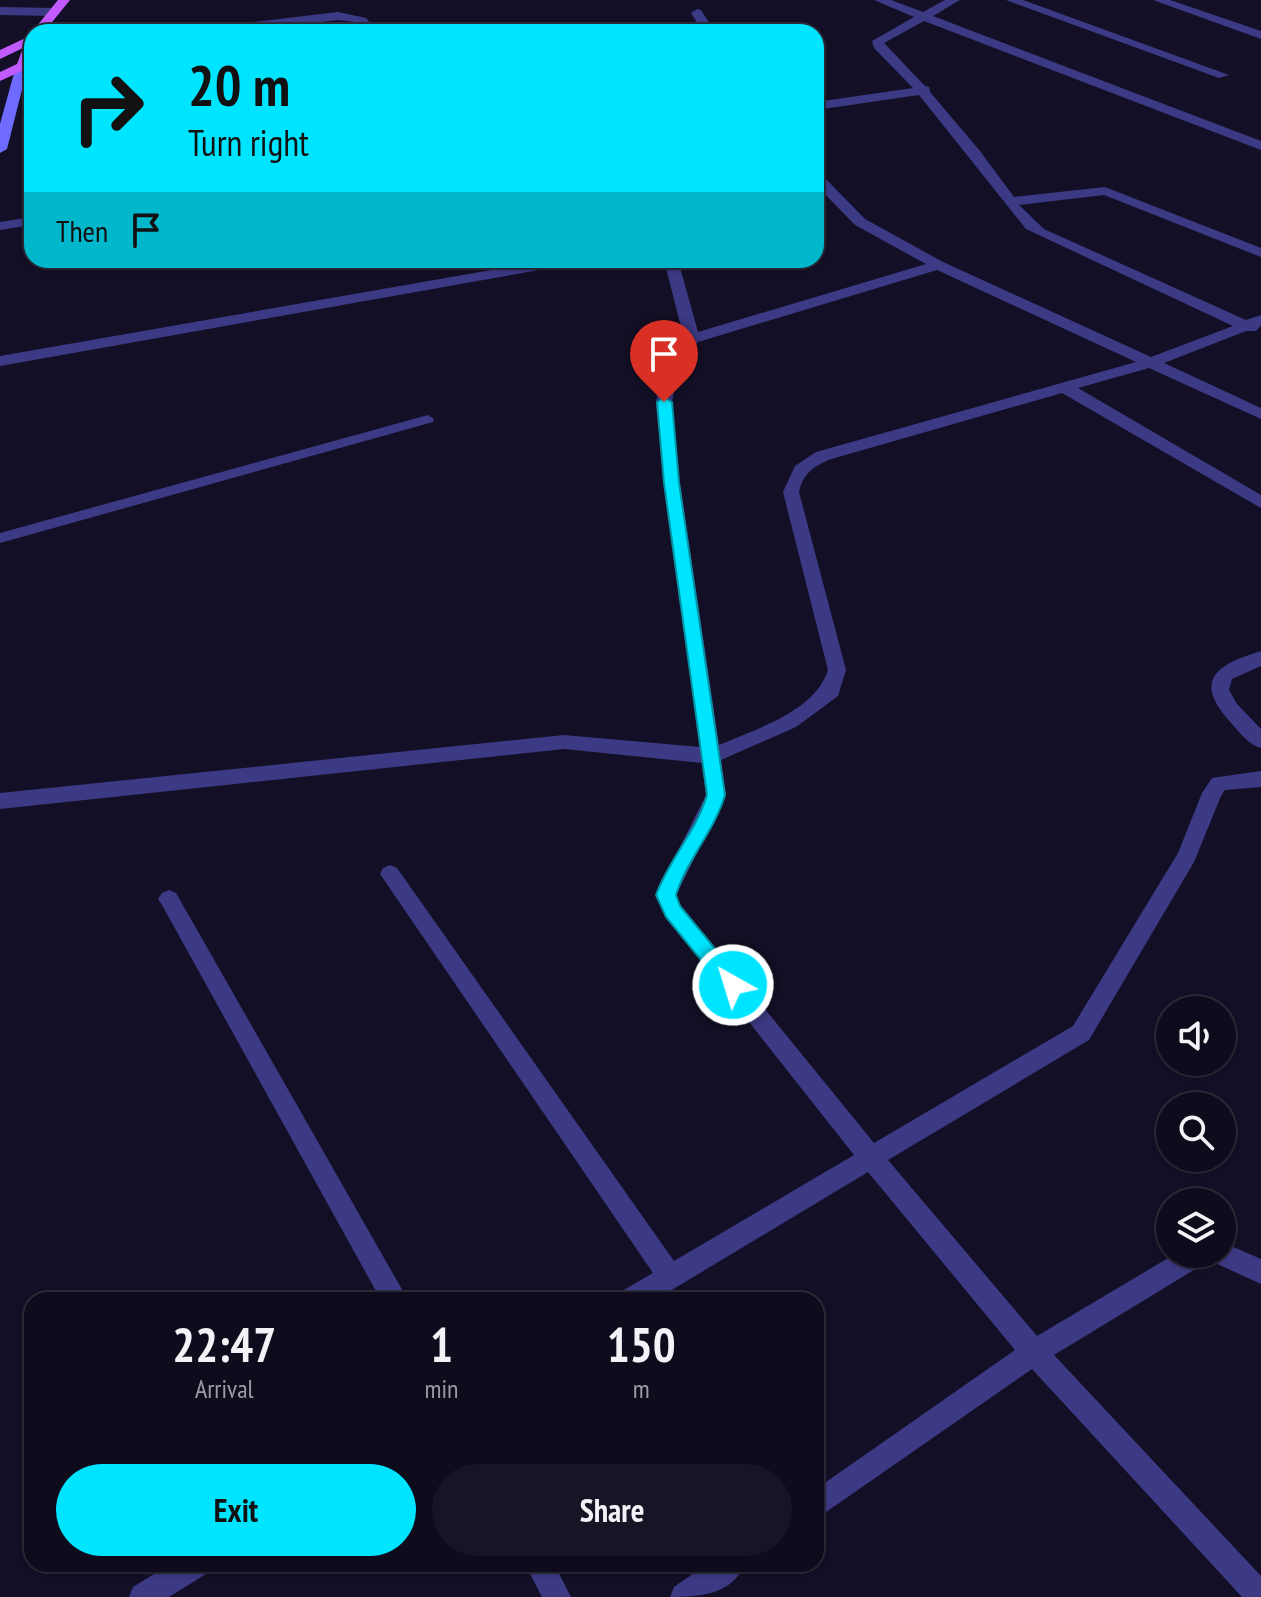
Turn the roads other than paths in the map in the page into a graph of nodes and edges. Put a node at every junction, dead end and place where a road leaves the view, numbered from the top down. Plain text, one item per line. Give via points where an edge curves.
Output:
1 (64, 0) edge
2 (880, 0) edge
3 (954, 0) edge
4 (1012, 0) edge
5 (1159, 0) edge
6 (0, 11) edge
7 (54, 12) junction
8 (697, 13) dead end
9 (920, 16) junction
10 (44, 24) edge
11 (272, 24) edge
12 (367, 24) edge
13 (704, 24) edge
14 (1261, 35) edge
15 (24, 44) edge
16 (0, 55) edge
17 (24, 59) edge
18 (24, 67) edge
19 (1223, 75) dead end
20 (0, 77) edge
21 (925, 90) junction
22 (824, 105) edge
23 (1261, 146) edge
24 (0, 149) edge
25 (824, 185) edge
26 (1010, 202) junction
27 (24, 222) edge
28 (0, 226) edge
29 (1261, 253) edge
30 (938, 265) junction
31 (528, 268) edge
32 (673, 268) edge
33 (1255, 326) edge
34 (692, 339) junction
35 (0, 361) edge
36 (1150, 363) junction
37 (1062, 386) junction
38 (1261, 414) edge
39 (428, 419) dead end
40 (1261, 502) edge
41 (0, 538) edge
42 (1261, 658) edge
43 (1261, 741) edge
44 (712, 756) junction
45 (1261, 779) edge
46 (0, 801) edge
47 (390, 874) dead end
48 (169, 899) dead end
49 (872, 1159) junction
50 (1236, 1260) edge
51 (1175, 1268) edge
52 (1261, 1272) edge
53 (670, 1277) junction
54 (390, 1292) edge
55 (645, 1292) edge
56 (1034, 1352) junction
57 (824, 1499) edge
58 (183, 1572) edge
59 (543, 1572) edge
60 (720, 1572) edge
61 (1253, 1594) edge
62 (143, 1597) edge
63 (557, 1597) edge
64 (684, 1597) edge

1 - 7 main road
2 - 9 street
3 - 9 street
4 - 19 street
5 - 14 street
6 - 7 street
7 - 10 main road
8 - 13 street
9 - 21 street via 878,45
9 - 23 street
11 - 12 street via 338,16
15 - 16 main road
17 - 20 main road
18 - 24 main road
21 - 22 street
21 - 26 street
25 - 30 street via 860,222
26 - 29 street via 1105,191
26 - 33 street via 1039,232
27 - 28 street
30 - 34 street
30 - 36 street
31 - 35 street
32 - 34 street
33 - 36 street
34 - 44 street via 669,376 664,402
36 - 37 street
36 - 38 street
37 - 40 street
37 - 44 street via 805,464 793,477 791,492 837,670 831,691 789,722
39 - 41 lane
42 - 43 street via 1225,674 1218,686 1220,697
44 - 46 street via 564,742
44 - 49 street via 716,795 710,817 673,874 666,895 673,911
45 - 49 street via 1219,783 1187,856 1081,1033
47 - 53 street
48 - 54 street
49 - 53 street
49 - 56 street
50 - 52 street
51 - 56 street
53 - 55 street
56 - 57 street
56 - 61 street
58 - 62 street
59 - 63 street
60 - 64 street

